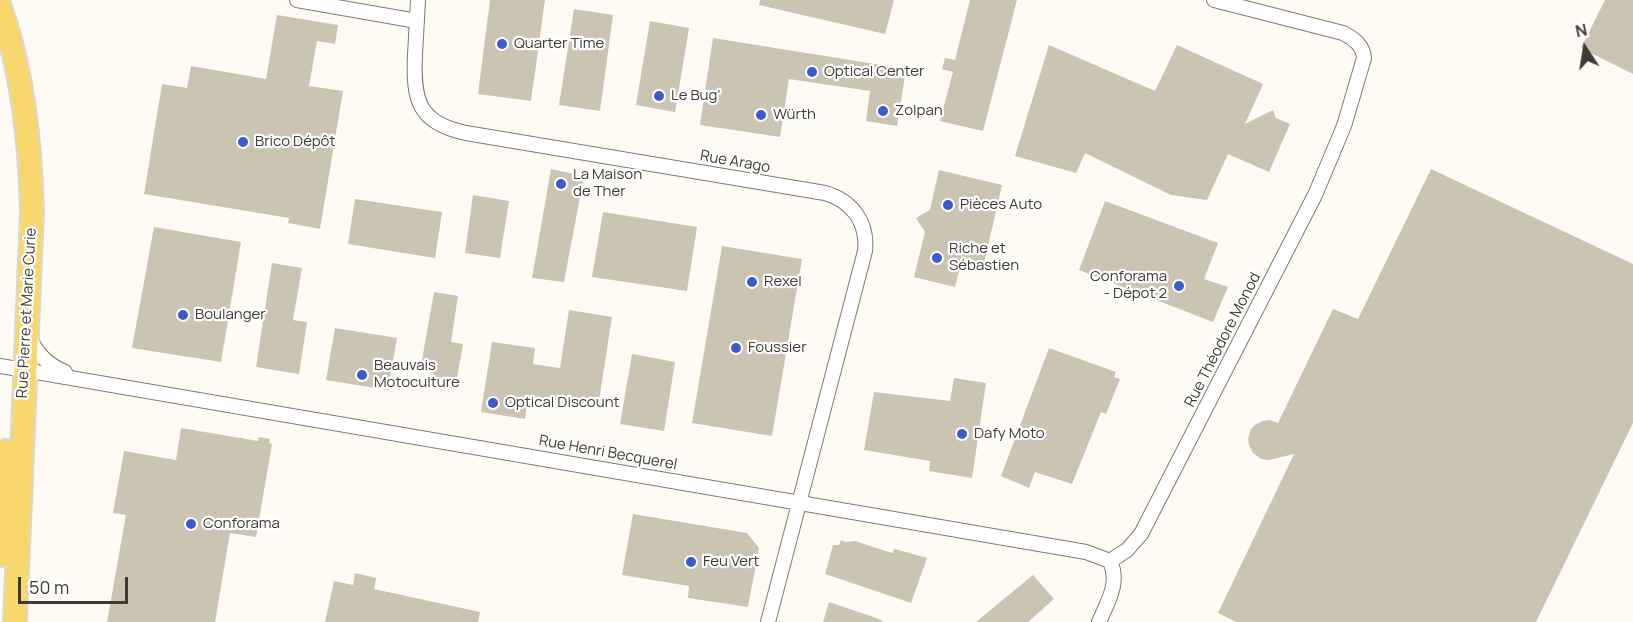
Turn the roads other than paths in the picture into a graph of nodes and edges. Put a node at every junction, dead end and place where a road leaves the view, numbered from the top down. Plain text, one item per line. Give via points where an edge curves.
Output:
1 (297, 0) edge
2 (418, 0) edge
3 (1214, 0) edge
4 (0, 7) edge
5 (417, 21) junction
6 (0, 46) edge
7 (27, 329) junction
8 (12, 368) edge
9 (99, 383) junction
10 (800, 503) junction
11 (0, 555) edge
12 (1110, 561) junction
13 (15, 622) edge
14 (768, 622) edge
15 (1099, 622) edge

1 - 5 street
2 - 5 street, Rue Arago
3 - 12 street, Rue Théodore Monod via 1343,33 1357,42 1364,58 1340,135 1306,213 1141,534
4 - 7 main road, Rue Pierre et Marie Curie via 19,75 28,145 32,211
5 - 10 street, Rue Arago via 416,96 427,114 444,126 466,133 825,194 854,210 864,230 866,251
6 - 8 main road, Rue Pierre et Marie Curie via 13,109 18,170
7 - 8 main road, Rue Pierre et Marie Curie
7 - 9 street, Rue Henri Becquerel via 36,350 51,365
8 - 9 street, Rue Henri Becquerel
8 - 11 main road, Rue Pierre et Marie Curie
8 - 13 main road, Rue Pierre et Marie Curie
9 - 10 street, Rue Henri Becquerel
10 - 12 street, Rue Henri Becquerel via 1086,552
10 - 14 street, Rue Arago
12 - 15 street via 1114,587

